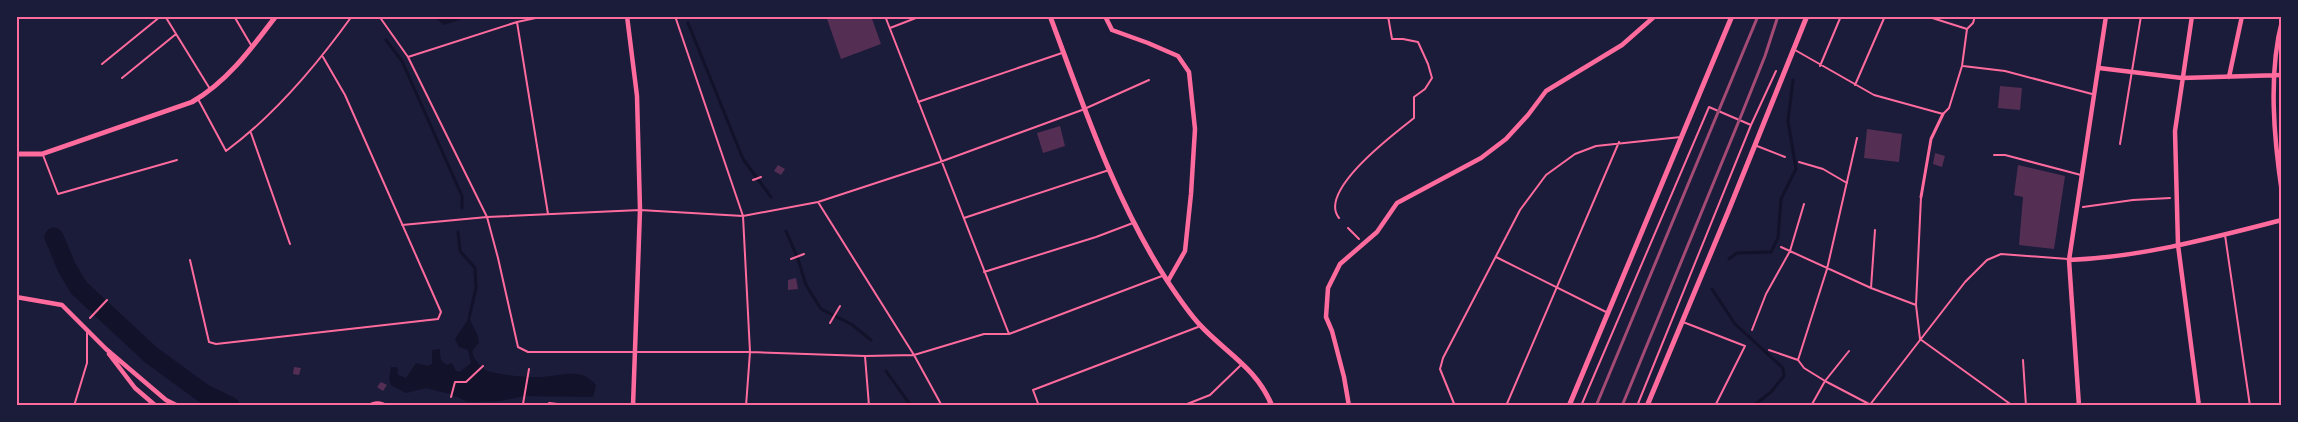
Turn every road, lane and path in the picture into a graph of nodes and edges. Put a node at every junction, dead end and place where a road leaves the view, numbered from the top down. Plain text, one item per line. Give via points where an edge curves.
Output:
1 (161, 16) edge
2 (165, 16) edge
3 (234, 16) edge
4 (276, 16) edge
5 (352, 16) edge
6 (379, 16) edge
7 (545, 16) edge
8 (627, 16) edge
9 (675, 16) edge
10 (885, 16) edge
11 (921, 16) edge
12 (1050, 16) edge
13 (1105, 16) edge
14 (1388, 16) edge
15 (1655, 16) edge
16 (1732, 16) edge
17 (1807, 16) edge
18 (1841, 16) edge
19 (1885, 16) edge
20 (1926, 16) edge
21 (1975, 16) edge
22 (2106, 16) edge
23 (2141, 16) edge
24 (2192, 16) edge
25 (2242, 16) edge
26 (2282, 20) edge
27 (517, 22) junction
28 (889, 28) junction
29 (1967, 30) junction
30 (176, 34) junction
31 (252, 47) junction
32 (1794, 50) junction
33 (1064, 52) junction
34 (323, 56) junction
35 (408, 57) junction
36 (1779, 63) dead end
37 (102, 64) dead end
38 (1820, 66) junction
39 (1962, 66) junction
40 (2099, 68) junction
41 (2133, 72) junction
42 (2282, 75) edge
43 (2229, 76) junction
44 (2275, 76) junction
45 (122, 78) dead end
46 (2182, 78) junction
47 (1149, 80) dead end
48 (1855, 85) junction
49 (211, 91) junction
50 (2094, 95) junction
51 (198, 99) junction
52 (918, 102) junction
53 (1086, 108) junction
54 (1943, 114) junction
55 (1751, 125) junction
56 (251, 132) junction
57 (1681, 137) junction
58 (1857, 138) dead end
59 (1619, 142) junction
60 (2120, 144) dead end
61 (1756, 146) junction
62 (16, 154) edge
63 (42, 154) junction
64 (1994, 155) dead end
65 (1785, 157) dead end
66 (177, 160) dead end
67 (940, 162) junction
68 (1799, 162) dead end
69 (1109, 170) junction
70 (2081, 175) junction
71 (761, 178) dead end
72 (753, 180) dead end
73 (1847, 183) junction
74 (2282, 193) edge
75 (1922, 197) joint
76 (2177, 198) junction
77 (818, 202) junction
78 (1804, 204) dead end
79 (2076, 208) junction
80 (640, 210) junction
81 (548, 214) junction
82 (743, 216) junction
83 (487, 217) junction
84 (964, 218) junction
85 (1339, 218) dead end
86 (2282, 220) edge
87 (1135, 222) junction
88 (402, 226) junction
89 (1348, 228) dead end
90 (1875, 230) dead end
91 (2225, 234) junction
92 (290, 244) dead end
93 (1364, 244) junction
94 (2178, 245) junction
95 (1781, 247) dead end
96 (1790, 251) junction
97 (804, 254) dead end
98 (1496, 257) junction
99 (790, 259) dead end
100 (190, 260) dead end
101 (2069, 260) junction
102 (1827, 269) junction
103 (984, 272) junction
104 (1164, 275) junction
105 (1168, 281) junction
106 (1556, 287) junction
107 (1871, 288) junction
108 (16, 297) edge
109 (107, 300) dead end
110 (1916, 305) junction
111 (840, 306) dead end
112 (1608, 313) junction
113 (90, 318) dead end
114 (830, 322) dead end
115 (1683, 322) junction
116 (1201, 326) junction
117 (87, 329) junction
118 (1752, 330) dead end
119 (1009, 334) junction
120 (1920, 339) junction
121 (106, 349) junction
122 (1769, 350) dead end
123 (1849, 351) dead end
124 (634, 352) junction
125 (750, 352) junction
126 (914, 355) junction
127 (865, 356) junction
128 (1798, 360) junction
129 (2023, 360) dead end
130 (1242, 364) junction
131 (483, 366) dead end
132 (529, 368) dead end
133 (1825, 381) junction
134 (451, 397) dead end
135 (605, 404) dead end
136 (153, 405) edge
137 (1869, 405) edge
138 (74, 406) edge
139 (178, 406) edge
140 (366, 406) edge
141 (389, 406) edge
142 (531, 406) edge
143 (543, 406) edge
144 (549, 406) edge
145 (574, 406) edge
146 (585, 406) edge
147 (633, 406) edge
148 (746, 406) edge
149 (869, 406) edge
150 (942, 406) edge
151 (1040, 406) edge
152 (1182, 406) edge
153 (1272, 406) edge
154 (1349, 406) edge
155 (1456, 406) edge
156 (1506, 406) edge
157 (1569, 406) edge
158 (1581, 406) edge
159 (1637, 406) edge
160 (1647, 406) edge
161 (1715, 406) edge
162 (1811, 406) edge
163 (2013, 406) edge
164 (2026, 406) edge
165 (2079, 406) edge
166 (2199, 406) edge
167 (2250, 406) edge

1 - 37 lane
2 - 30 lane
3 - 31 lane
4 - 31 street
5 - 34 lane
6 - 35 lane
7 - 27 lane
8 - 80 street via 637,96
9 - 82 lane
10 - 28 lane
11 - 28 lane
12 - 33 street
13 - 105 street via 1112,30 1178,56 1189,72 1195,129 1191,194 1185,251
14 - 85 path via 1392,39 1418,42 1432,78 1414,97 1414,118 1347,177 1336,198
15 - 93 street via 1622,45 1546,91 1506,139 1481,158 1397,203 1377,232
16 - 57 street
17 - 32 street
18 - 38 lane
19 - 48 lane
20 - 29 lane
21 - 29 lane
22 - 40 street
23 - 41 lane
24 - 46 street
25 - 43 street
26 - 44 street
27 - 35 lane
27 - 81 lane
28 - 52 lane
29 - 39 lane
30 - 45 lane
30 - 49 lane
31 - 49 street
32 - 38 lane
32 - 61 street
33 - 52 lane
33 - 53 street
34 - 56 lane
34 - 88 lane via 344,95
35 - 83 lane
36 - 55 path
38 - 48 lane
39 - 50 lane via 2005,71
39 - 54 lane via 1949,108
40 - 41 street
40 - 50 street
41 - 46 street
41 - 60 lane
42 - 44 street
43 - 44 street
43 - 46 street
44 - 74 street via 2276,150
46 - 76 street via 2175,131
47 - 53 lane
48 - 54 lane via 1874,95
49 - 51 street
50 - 70 street
51 - 56 lane via 226,151
51 - 63 street
52 - 67 lane
53 - 67 lane
53 - 69 street
54 - 75 street via 1931,139
55 - 158 path via 1709,107
55 - 159 path
56 - 92 lane
57 - 59 lane
57 - 112 street
58 - 73 lane
59 - 98 lane via 1576,154 1546,175 1520,210
59 - 106 lane
61 - 65 lane
61 - 115 street
62 - 63 street
63 - 66 lane via 58,194
64 - 70 lane
67 - 77 lane
67 - 84 lane
68 - 73 lane via 1823,169
69 - 84 lane
69 - 87 street
70 - 79 street
71 - 72 path
73 - 102 lane
75 - 110 lane
76 - 79 path
76 - 94 street
77 - 82 lane
77 - 126 lane
78 - 96 lane
79 - 101 street
80 - 81 lane
80 - 82 lane
80 - 124 street
81 - 83 lane
82 - 125 lane
83 - 88 lane
83 - 124 lane via 518,347 528,352
84 - 103 lane
86 - 91 street
87 - 103 lane
87 - 104 street
88 - 100 lane via 441,312 438,319 216,344 209,342
89 - 93 path
90 - 107 lane
91 - 94 street
91 - 167 lane
93 - 154 street via 1340,264 1328,288 1326,317 1342,368
94 - 101 street via 2104,258
94 - 166 street
95 - 96 lane
96 - 102 lane
96 - 118 lane via 1766,294
97 - 99 path
98 - 106 lane
98 - 155 lane via 1440,369
101 - 120 lane via 2001,254 1987,260
101 - 165 street
102 - 107 lane
102 - 128 lane
103 - 119 lane
104 - 105 street
104 - 119 lane
105 - 116 street
106 - 112 lane
106 - 156 lane
107 - 110 lane
108 - 117 street via 62,306
109 - 113 path
110 - 120 lane
111 - 114 path
112 - 157 street
115 - 160 street
115 - 161 lane via 1744,346
116 - 130 street
116 - 151 lane via 1033,390
117 - 121 street
117 - 138 lane via 87,363
119 - 126 lane via 984,334
120 - 137 lane
120 - 163 lane
121 - 136 street
121 - 139 street via 166,400
122 - 128 lane
123 - 133 lane
124 - 125 lane
124 - 147 street
125 - 127 lane
125 - 148 lane
126 - 127 lane
126 - 150 lane
127 - 149 lane
128 - 133 lane via 1804,368
129 - 164 lane
130 - 152 lane via 1210,395
130 - 153 street via 1265,389
131 - 134 path via 466,382 455,382
132 - 142 path via 523,404
133 - 137 lane
133 - 162 lane
135 - 146 path
140 - 141 path via 382,402
142 - 143 path
144 - 145 path via 549,403

